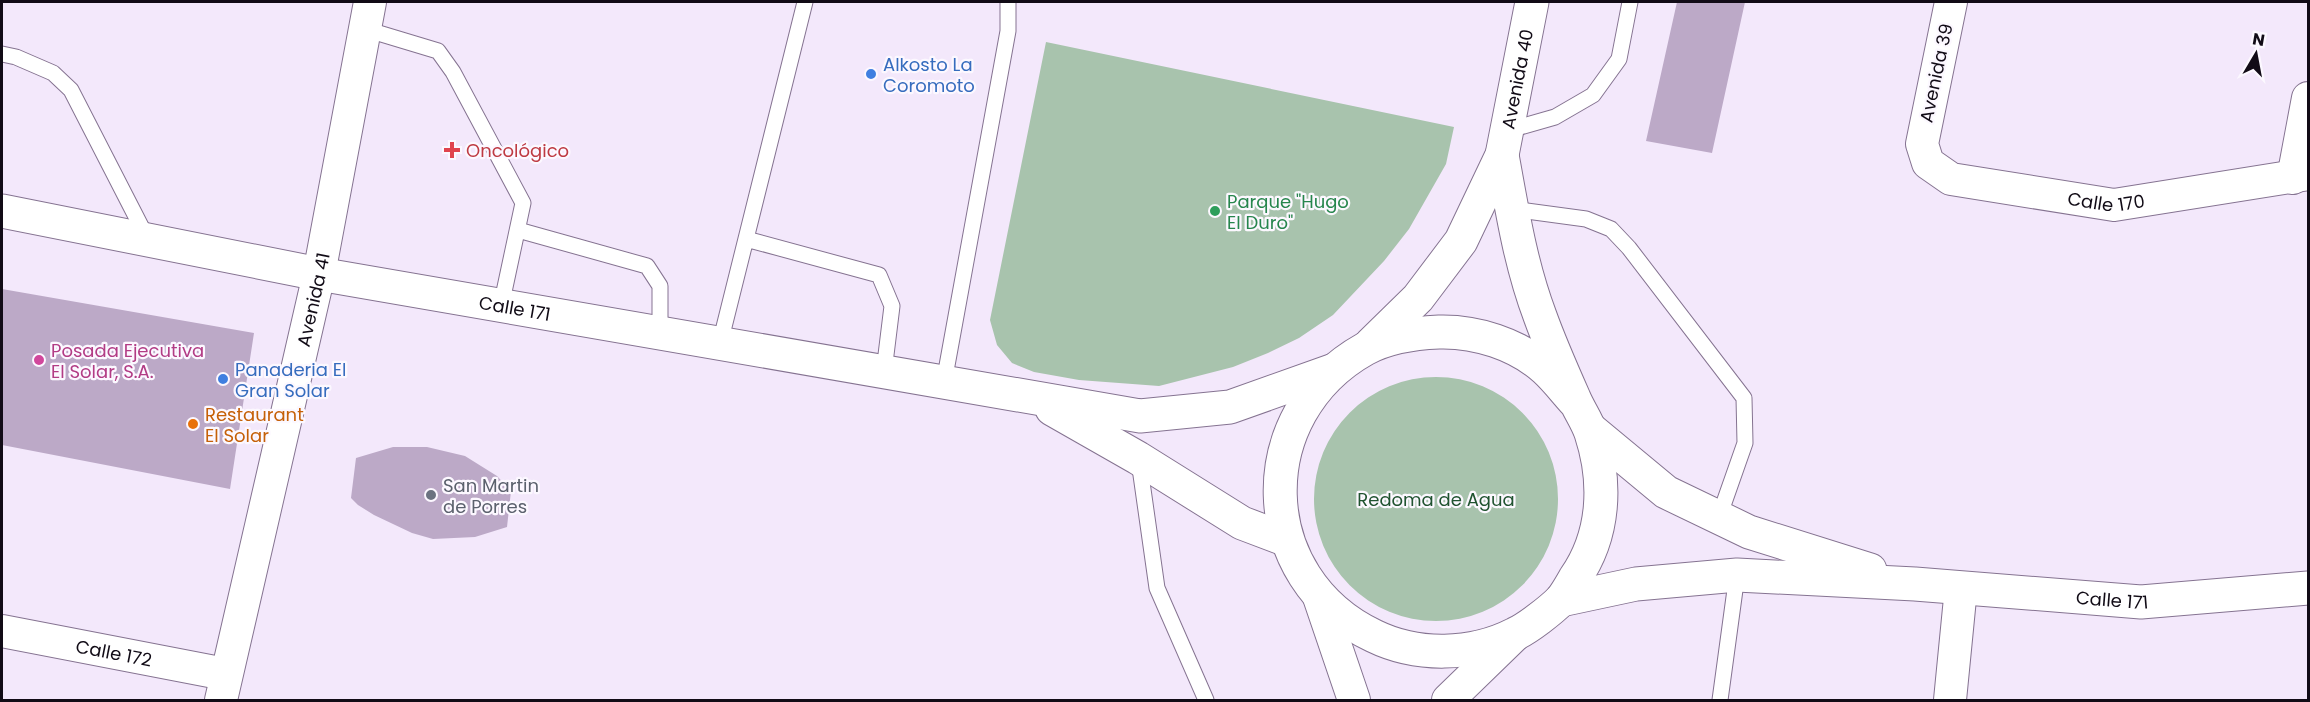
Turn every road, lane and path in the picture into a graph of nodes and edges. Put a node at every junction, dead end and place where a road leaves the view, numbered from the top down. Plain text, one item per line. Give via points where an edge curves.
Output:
1 (805, 2) edge
2 (1008, 2) edge
3 (1532, 2) edge
4 (1630, 2) edge
5 (1951, 2) edge
6 (367, 15) edge
7 (2, 54) edge
8 (2308, 98) edge
9 (1504, 143) junction
10 (1922, 144) joint
11 (2301, 176) edge
12 (1512, 209) junction
13 (2, 211) edge
14 (518, 230) junction
15 (746, 239) junction
16 (148, 240) junction
17 (319, 274) junction
18 (501, 306) junction
19 (660, 333) junction
20 (720, 343) junction
21 (1367, 348) junction
22 (1334, 370) junction
23 (884, 371) junction
24 (944, 382) junction
25 (1029, 396) junction
26 (1583, 416) junction
27 (1138, 458) junction
28 (1719, 517) junction
29 (1287, 540) junction
30 (1737, 575) junction
31 (1915, 584) junction
32 (1961, 588) junction
33 (2308, 588) edge
34 (1318, 597) junction
35 (1561, 600) junction
36 (2, 631) edge
37 (1516, 634) junction
38 (223, 687) edge
39 (1206, 700) edge
40 (1354, 700) edge
41 (1448, 700) edge
42 (1720, 700) edge
43 (1950, 700) edge

1 - 15 lane
2 - 24 lane via 1008,31
3 - 9 street, Avenida 40
4 - 9 lane via 1619,59 1593,95
5 - 10 street, Avenida 39
6 - 14 lane via 438,51 453,72 523,203
6 - 17 street, Avenida 41
7 - 16 lane via 53,73 71,90
8 - 11 street
9 - 12 street
9 - 21 street via 1461,241 1418,298
10 - 11 street, Calle 170 via 1928,163 1951,179 2114,205
12 - 26 street via 1520,256 1540,315
12 - 28 lane via 1586,219 1611,229 1744,398 1745,443
13 - 16 street, Calle 171
14 - 18 lane
14 - 19 lane via 648,266 660,286
15 - 20 lane
15 - 23 lane via 879,275 892,306
16 - 17 street, Calle 171
17 - 18 street, Calle 171
17 - 38 street, Avenida 41
18 - 19 street, Calle 171
19 - 20 street, Calle 171
20 - 23 street, Calle 171
21 - 22 street
21 - 26 street via 1412,333 1458,332 1504,343 1544,368
22 - 25 street, Calle 171 via 1230,408 1140,417
22 - 29 street via 1304,406 1285,448 1279,495
23 - 24 street, Calle 171
24 - 25 street, Calle 171
25 - 27 street
26 - 28 street via 1666,492
26 - 35 street via 1601,474 1600,519 1586,562
27 - 29 street via 1242,523
27 - 39 lane via 1157,588
28 - 31 street via 1749,532
29 - 34 street
30 - 31 street
30 - 35 street via 1636,584
30 - 42 lane
31 - 32 street, Calle 171
32 - 33 street, Calle 171 via 2141,602
32 - 43 street
34 - 37 street via 1351,625 1390,644 1411,648 1433,652 1476,648
34 - 40 street
35 - 37 street
36 - 38 street, Calle 172
37 - 41 street

